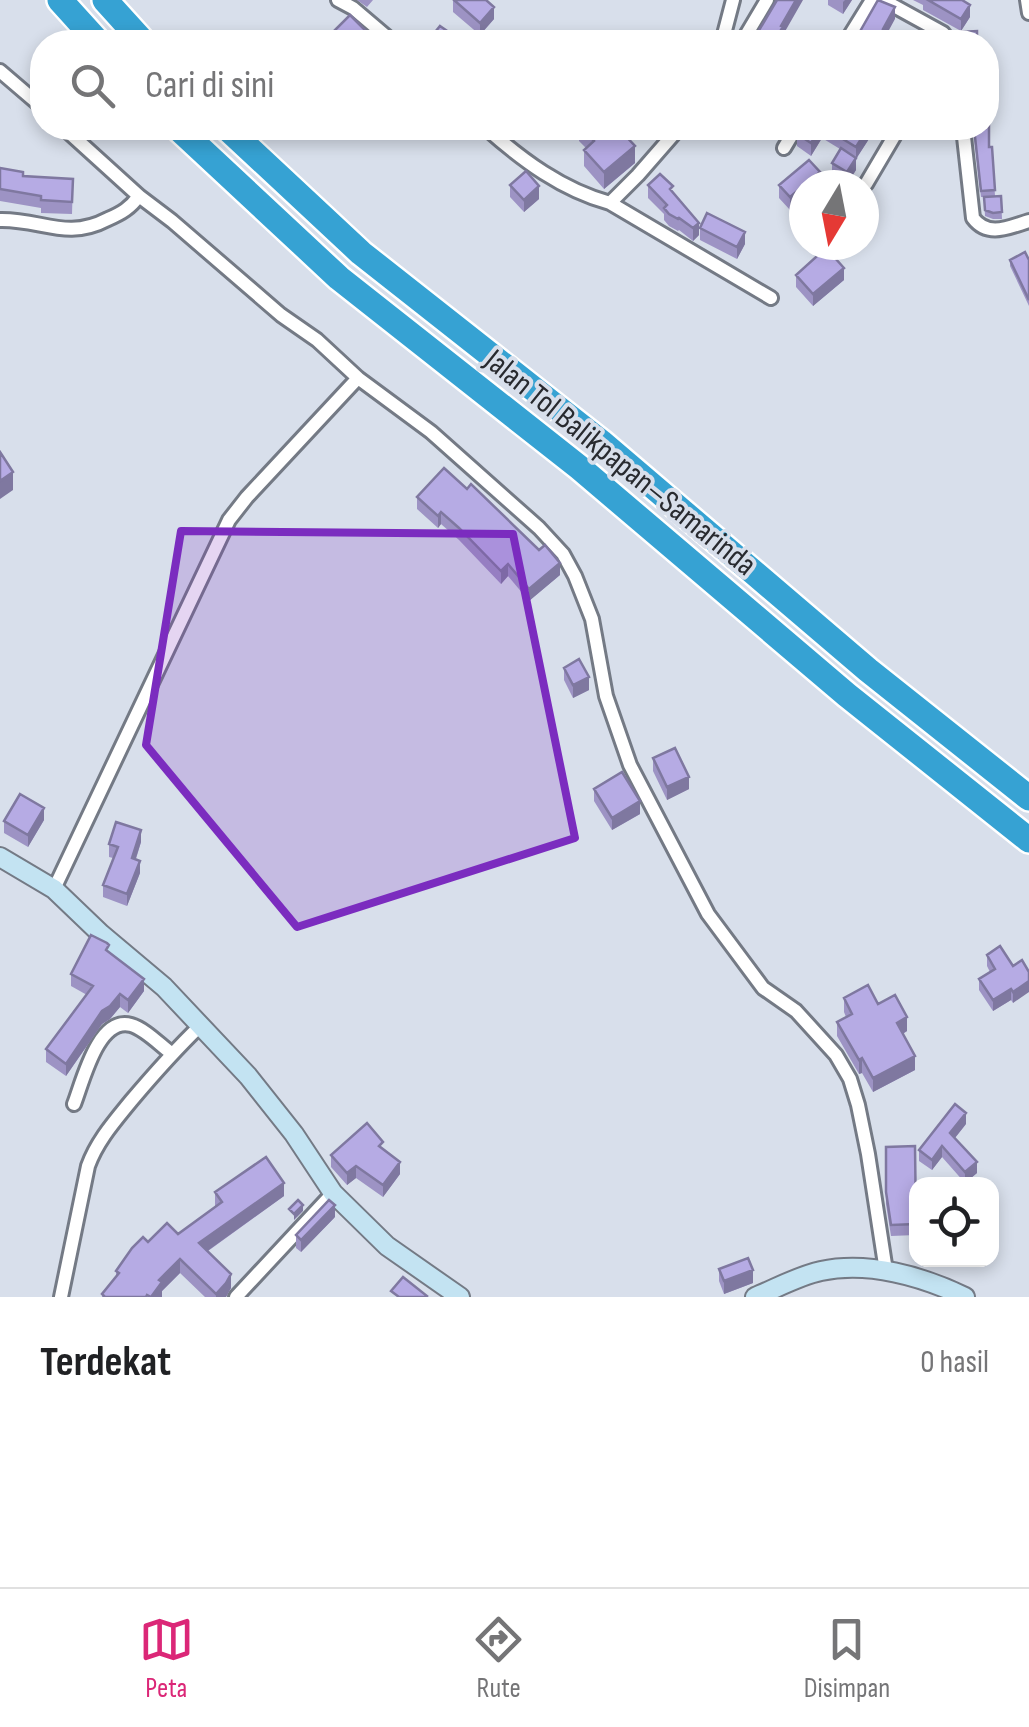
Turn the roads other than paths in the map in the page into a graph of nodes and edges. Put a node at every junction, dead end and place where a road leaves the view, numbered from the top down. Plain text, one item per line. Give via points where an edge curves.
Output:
1 (60, 0) edge
2 (105, 0) edge
3 (338, 0) edge
4 (733, 0) edge
5 (768, 0) edge
6 (872, 0) edge
7 (884, 0) edge
8 (1027, 0) edge
9 (1029, 13) edge
10 (87, 30) edge
11 (132, 30) edge
12 (379, 30) edge
13 (725, 30) edge
14 (749, 30) edge
15 (853, 30) edge
16 (938, 30) edge
17 (0, 71) edge
18 (30, 97) edge
19 (77, 140) edge
20 (191, 140) edge
21 (239, 140) edge
22 (499, 140) edge
23 (669, 140) edge
24 (789, 140) edge
25 (893, 140) edge
26 (964, 140) edge
27 (784, 148) dead end
28 (874, 170) edge
29 (139, 196) junction
30 (610, 203) junction
31 (0, 220) edge
32 (1029, 221) edge
33 (772, 298) dead end
34 (358, 378) junction
35 (1029, 798) edge
36 (1029, 840) edge
37 (0, 857) edge
38 (54, 888) junction
39 (200, 1026) junction
40 (171, 1053) junction
41 (74, 1104) dead end
42 (333, 1193) junction
43 (886, 1271) junction
44 (758, 1296) edge
45 (61, 1297) edge
46 (236, 1297) edge
47 (460, 1297) edge
48 (965, 1297) edge

1 - 10 highway
2 - 11 highway
3 - 12 street
4 - 13 street
5 - 14 street
6 - 15 street
7 - 16 street
8 - 9 street
17 - 18 street
19 - 29 street
20 - 36 highway, Jalan Tol Balikpapan–Samarinda via 339,278
21 - 35 highway, Jalan Tol Balikpapan–Samarinda via 360,253 601,442
22 - 30 street via 553,179
23 - 30 street
24 - 27 street
25 - 28 street
26 - 32 street via 980,226 1001,230
29 - 31 street via 129,209 75,231
29 - 34 street
30 - 33 street
34 - 38 street via 228,520
34 - 43 street via 431,432 563,554 592,620 606,696 630,765 708,914 763,988 796,1012 850,1079
37 - 38 street
38 - 39 street
39 - 40 street
39 - 42 street via 259,1090
40 - 41 street via 135,1026 112,1026 101,1036
40 - 45 street via 93,1151
42 - 46 street
42 - 47 street via 387,1246
43 - 44 street via 822,1270
43 - 48 street

